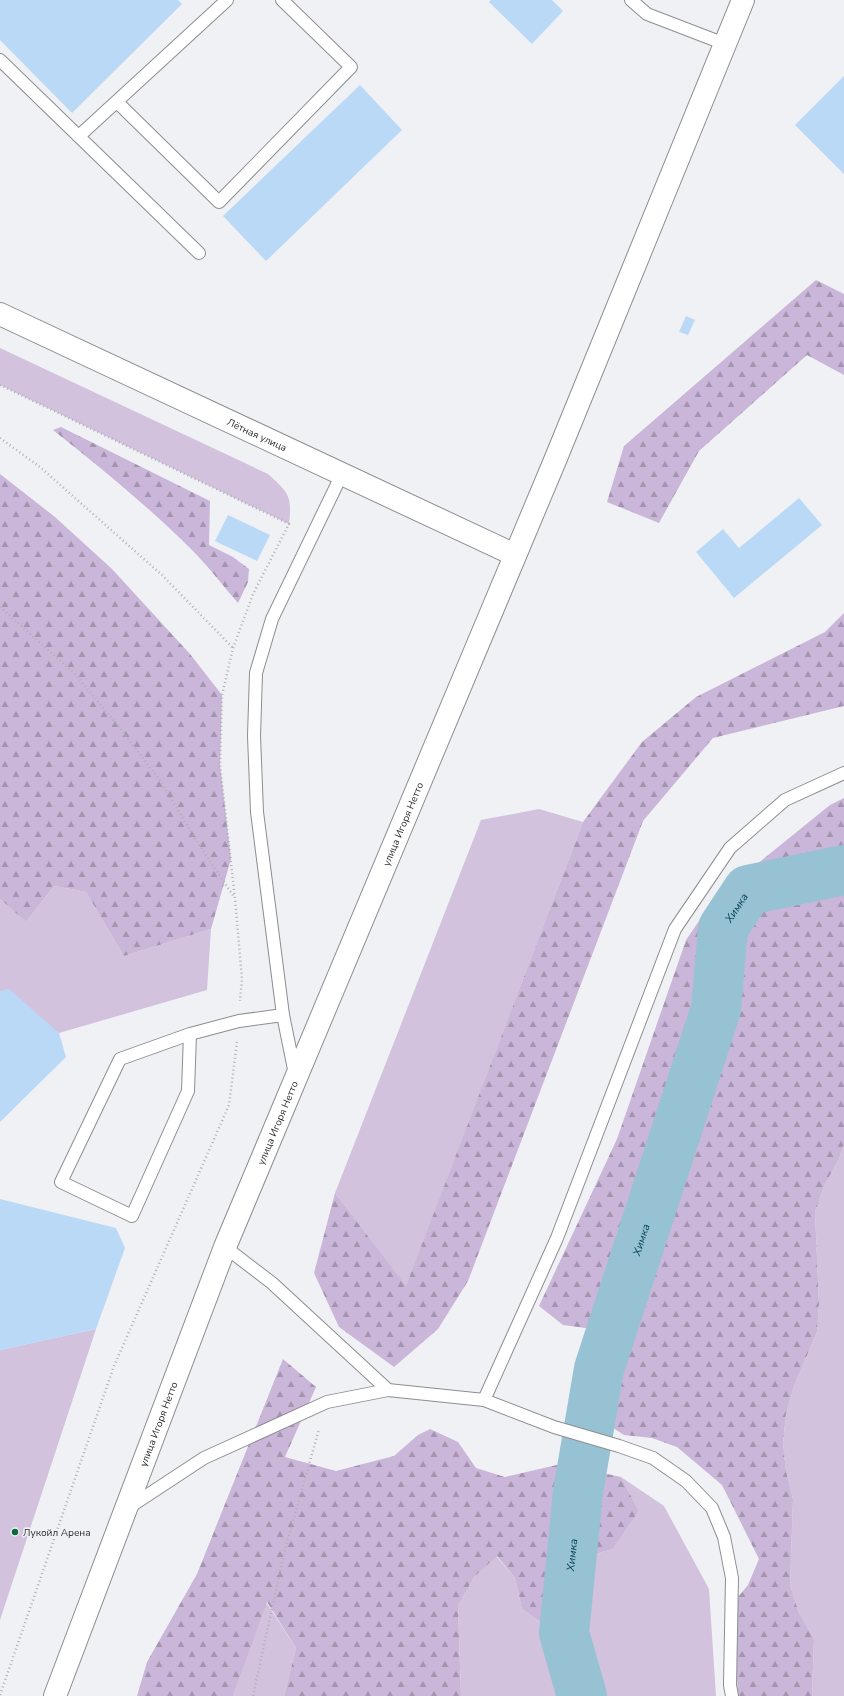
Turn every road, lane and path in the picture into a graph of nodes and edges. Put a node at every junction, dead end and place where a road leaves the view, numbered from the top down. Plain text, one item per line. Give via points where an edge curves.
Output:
1 (227, 0) edge
2 (282, 0) edge
3 (631, 0) edge
4 (743, 0) edge
5 (725, 44) junction
6 (0, 60) edge
7 (116, 102) junction
8 (79, 136) junction
9 (199, 253) dead end
10 (0, 314) edge
11 (0, 385) edge
12 (0, 438) edge
13 (342, 474) junction
14 (515, 555) junction
15 (0, 607) edge
16 (233, 648) junction
17 (844, 774) edge
18 (235, 899) junction
19 (283, 1015) junction
20 (239, 1021) junction
21 (190, 1034) junction
22 (296, 1077) junction
23 (225, 1247) junction
24 (388, 1390) junction
25 (484, 1400) junction
26 (326, 1402) junction
27 (125, 1511) junction
28 (0, 1696) edge
29 (55, 1696) edge
30 (253, 1696) edge
31 (732, 1696) edge

1 - 7 lane
2 - 7 lane via 351,67 219,202
3 - 5 lane via 647,14
4 - 5 street, улица Игоря Нетто
5 - 14 street, улица Игоря Нетто
6 - 8 lane
7 - 8 lane
8 - 9 lane
10 - 13 street, Лётная улица
11 - 16 path via 289,524 253,594
12 - 16 path via 40,468 162,574
13 - 14 street, Лётная улица
13 - 19 lane via 272,619 256,673 254,736 257,812
14 - 22 street, улица Игоря Нетто
15 - 18 path via 74,673 119,727 159,779
16 - 18 path via 222,696 220,765
17 - 25 lane via 785,800 730,848 676,929 557,1238
18 - 20 path via 242,979
19 - 20 lane
19 - 22 lane
20 - 21 lane
20 - 28 path via 229,1105 114,1366
21 - 21 lane via 120,1059 61,1182 132,1216 188,1092
22 - 23 street, улица Игоря Нетто
23 - 24 lane via 272,1284
23 - 27 street, улица Игоря Нетто
24 - 25 lane
24 - 26 lane
25 - 31 lane via 554,1427 653,1458 686,1481 712,1508 724,1537 732,1578
26 - 27 lane via 204,1458
26 - 30 path via 284,1553
27 - 29 street, улица Игоря Нетто

